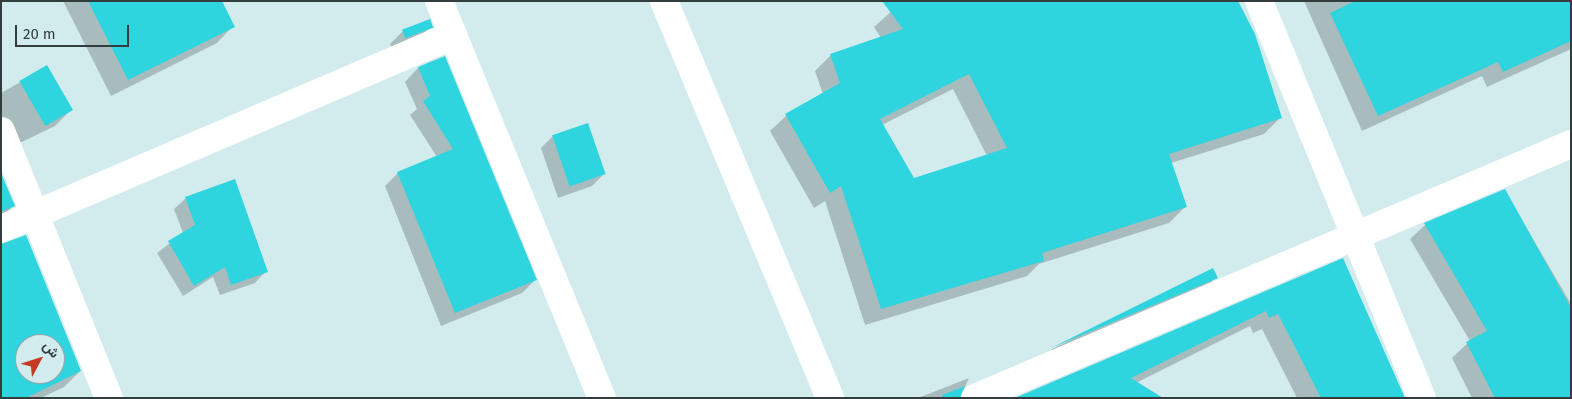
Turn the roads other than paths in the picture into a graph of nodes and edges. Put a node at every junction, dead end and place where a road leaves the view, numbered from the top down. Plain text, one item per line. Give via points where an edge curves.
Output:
1 (439, 1) edge
2 (664, 1) edge
3 (1259, 1) edge
4 (453, 35) junction
5 (1, 131) edge
6 (1571, 144) edge
7 (35, 214) junction
8 (1, 229) edge
9 (1356, 236) junction
10 (109, 398) edge
11 (602, 398) edge
12 (830, 398) edge
13 (975, 398) edge
14 (1422, 398) edge

1 - 4 street
2 - 12 street
3 - 9 street
4 - 7 street
4 - 11 street
5 - 7 street
6 - 9 street
7 - 8 street
7 - 10 street
9 - 13 street
9 - 14 street

